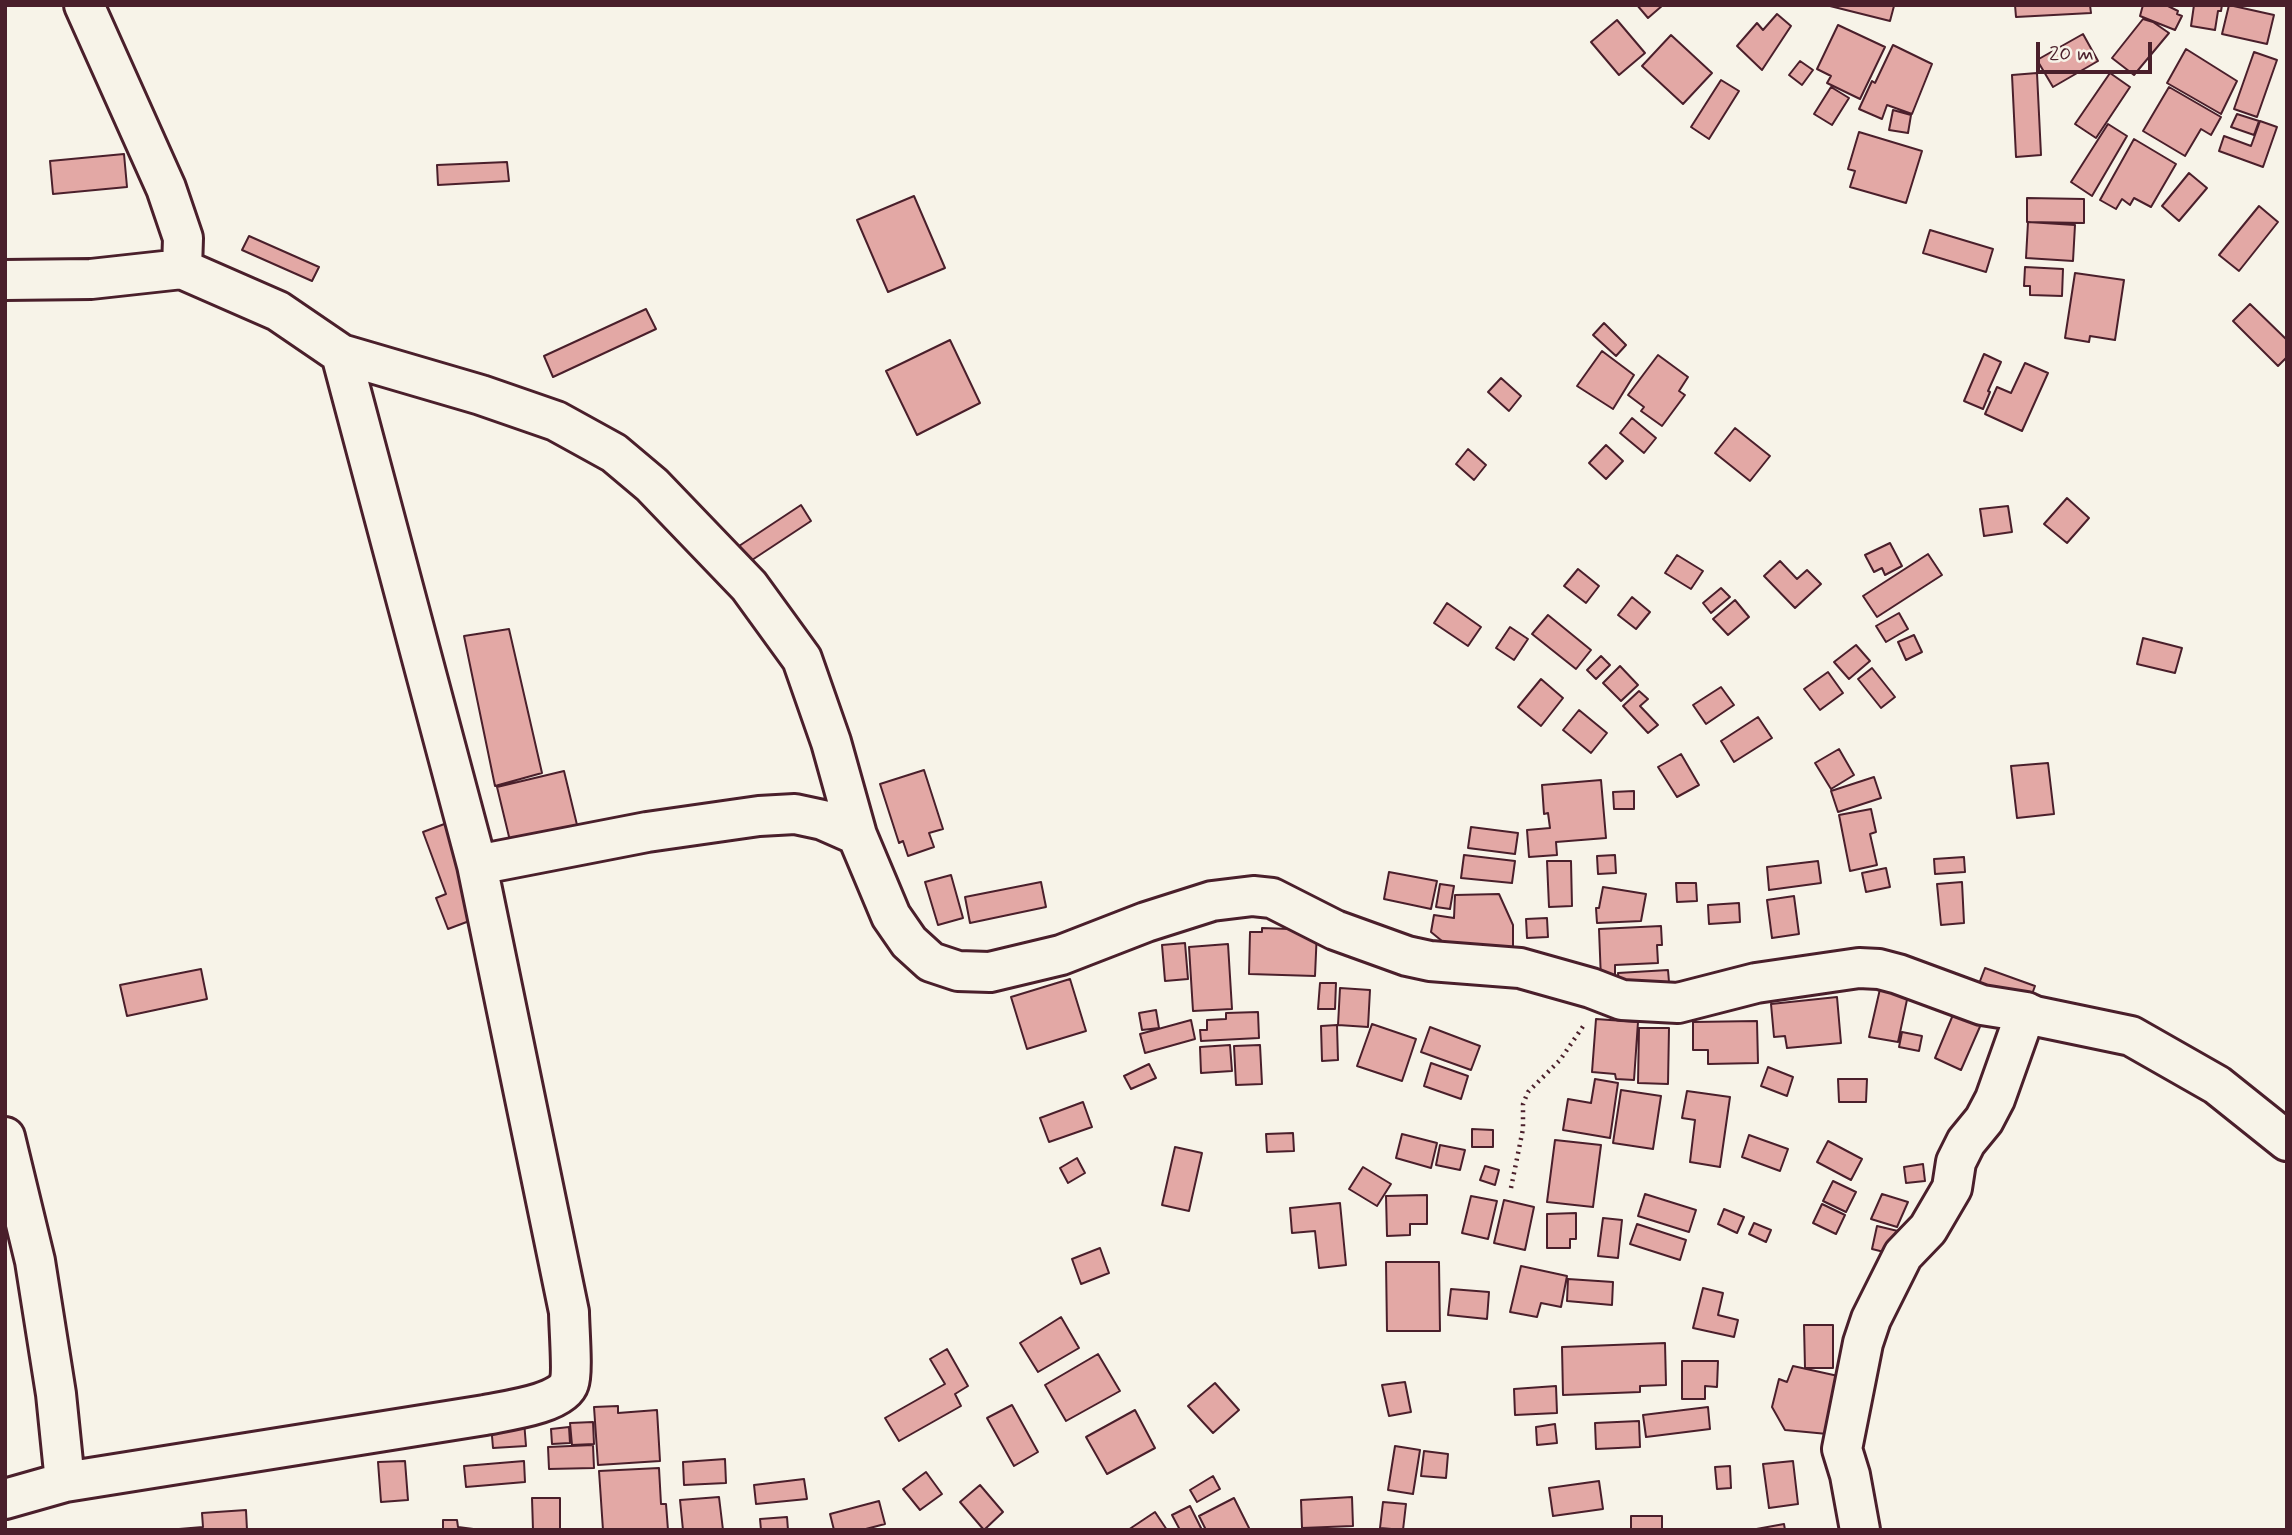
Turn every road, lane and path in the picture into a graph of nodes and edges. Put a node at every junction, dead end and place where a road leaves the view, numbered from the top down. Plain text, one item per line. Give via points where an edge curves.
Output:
1 (84, 5) edge
2 (182, 269) junction
3 (5, 280) edge
4 (341, 354) junction
5 (857, 835) junction
6 (477, 865) junction
7 (1622, 1000) junction
8 (2026, 1012) junction
9 (5, 1137) edge
10 (2287, 1141) edge
11 (1511, 1188) dead end
12 (65, 1482) junction
13 (5, 1499) edge
14 (1860, 1530) edge

1 - 2 street via 166,188 183,239
2 - 3 street via 91,279
2 - 4 street via 278,311
4 - 5 street via 556,421 614,453 652,485 749,586 802,659
4 - 6 street
5 - 6 street via 795,814 760,816 647,832
5 - 7 street via 891,916 909,942 931,962 958,971 990,972 1061,955 1212,901 1254,896 1272,898 1335,930 1408,956 1520,968
6 - 12 street via 569,1312 570,1383 549,1400 485,1415
7 - 8 street via 1678,1003 1756,983 1860,968 1898,974 1982,1005
7 - 11 path via 1596,1012 1528,1093
8 - 10 street via 2131,1036 2217,1085
8 - 14 street via 1995,1099 1956,1162 1952,1188 1928,1229 1903,1255 1863,1343 1842,1449
9 - 12 street via 35,1261
12 - 13 street

